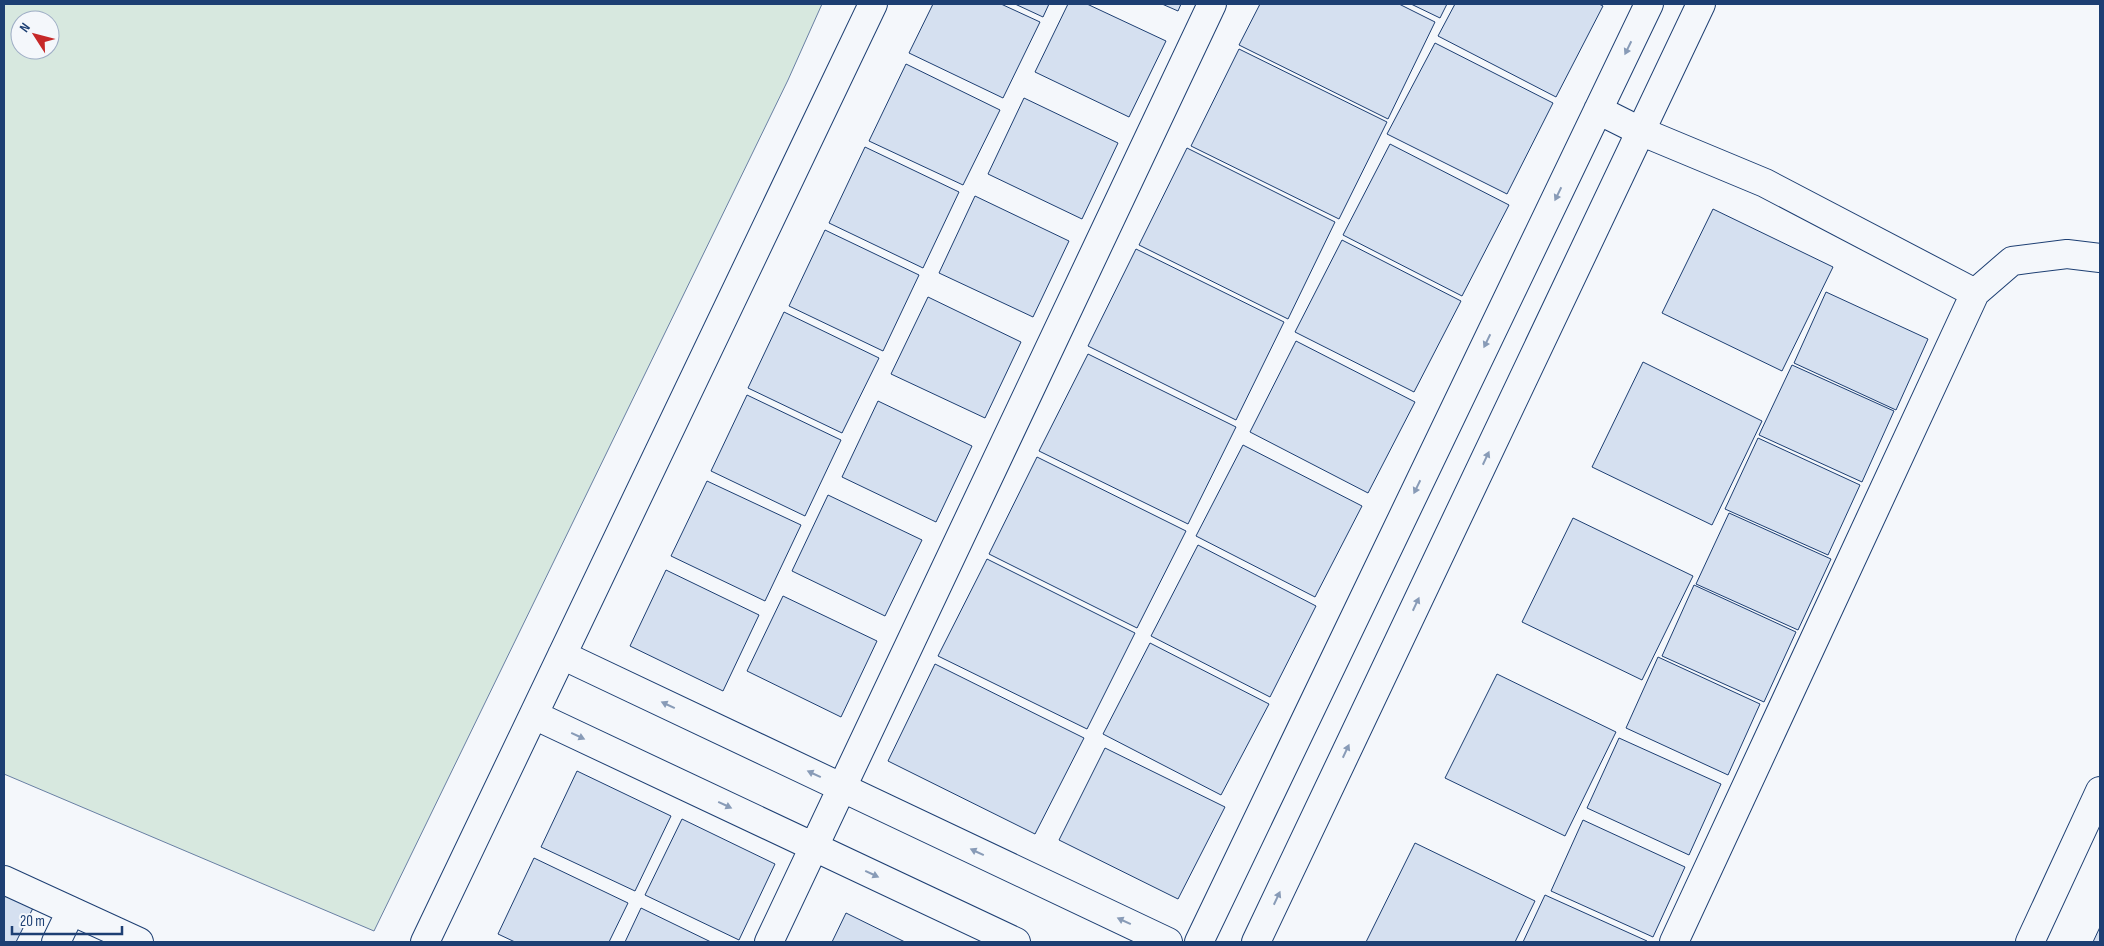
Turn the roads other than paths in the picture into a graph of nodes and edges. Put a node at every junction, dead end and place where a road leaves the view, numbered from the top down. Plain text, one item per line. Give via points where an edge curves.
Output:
1 (873, 4) edge
2 (1212, 4) edge
3 (1649, 4) edge
4 (1701, 4) edge
5 (1598, 110) junction
6 (1640, 131) junction
7 (2100, 258) edge
8 (1976, 293) junction
9 (562, 655) junction
10 (534, 715) junction
11 (841, 787) junction
12 (2100, 791) edge
13 (813, 847) junction
14 (4, 880) edge
15 (71, 911) junction
16 (56, 942) edge
17 (139, 942) edge
18 (425, 942) edge
19 (769, 942) edge
20 (1016, 942) edge
21 (1168, 942) edge
22 (1199, 942) edge
23 (1256, 942) edge
24 (1674, 942) edge
25 (2030, 942) edge

1 - 9 street
2 - 11 street
3 -> 5 street
4 - 6 street
5 - 6 street
5 -> 22 street
6 - 8 street via 1765,183
23 -> 6 street
7 - 8 street via 2068,254 2012,261
8 - 24 street
9 - 10 street
11 -> 9 street
10 -> 13 street
10 - 18 street
11 - 13 street
21 -> 11 street
12 - 25 street
13 - 19 street
13 -> 20 street
14 - 15 street
15 - 16 street
15 - 17 street

